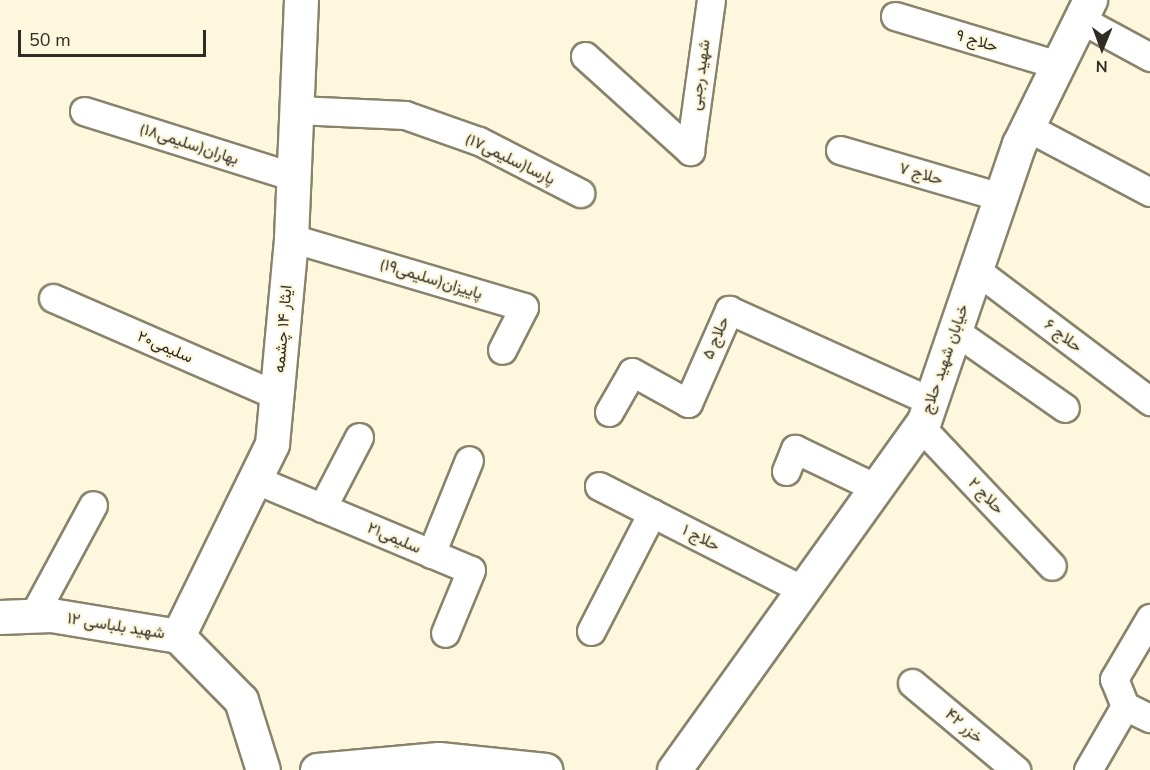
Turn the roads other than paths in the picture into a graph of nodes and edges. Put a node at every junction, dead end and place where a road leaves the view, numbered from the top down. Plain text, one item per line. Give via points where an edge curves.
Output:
1 (301, 0) edge
2 (711, 0) edge
3 (1085, 10) edge
4 (895, 16) dead end
5 (585, 56) dead end
6 (1150, 57) edge
7 (1058, 65) junction
8 (297, 110) junction
9 (84, 111) dead end
10 (1028, 127) junction
11 (840, 150) dead end
12 (294, 177) junction
13 (1150, 192) edge
14 (580, 193) dead end
15 (1001, 197) junction
16 (291, 238) junction
17 (976, 270) junction
18 (53, 298) dead end
19 (955, 331) junction
20 (502, 350) dead end
21 (276, 395) junction
22 (1150, 401) edge
23 (1065, 408) dead end
24 (609, 412) dead end
25 (925, 414) junction
26 (359, 437) dead end
27 (469, 460) dead end
28 (786, 471) dead end
29 (254, 479) junction
30 (599, 486) dead end
31 (876, 488) junction
32 (93, 505) dead end
33 (322, 508) junction
34 (652, 513) junction
35 (431, 554) junction
36 (1052, 566) dead end
37 (803, 590) junction
38 (33, 616) junction
39 (0, 617) edge
40 (1150, 618) edge
41 (591, 631) dead end
42 (444, 633) dead end
43 (178, 636) junction
44 (912, 683) dead end
45 (1125, 706) junction
46 (1150, 718) edge
47 (263, 770) edge
48 (317, 770) edge
49 (545, 770) edge
50 (674, 770) edge
51 (1016, 770) edge
52 (1088, 770) edge

1 - 8 street, ایثار ۱۴ چشمه
2 - 5 street, شهید رجبی via 690,151
3 - 6 street
3 - 7 street, خیابان شهید حلاج
4 - 7 street, حلاج ۹
7 - 10 street, خیابان شهید حلاج
8 - 12 street, ایثار ۱۴ چشمه
8 - 14 street, پارسا(سلیمی۱۷) via 405,115 479,141
9 - 12 street, بهاران(سلیمی۱۸)
10 - 13 street
10 - 15 street, خیابان شهید حلاج
11 - 15 street, حلاج ۷
12 - 16 street, ایثار ۱۴ چشمه
15 - 17 street, خیابان شهید حلاج
16 - 20 street, پاییزان(سلیمی۱۹) via 524,307
16 - 21 street, ایثار ۱۴ چشمه
17 - 19 street, خیابان شهید حلاج
17 - 22 street, حلاج ۶
18 - 21 street, سلیمی۲۰
19 - 23 street
19 - 25 street, خیابان شهید حلاج
21 - 29 street, ایثار ۱۴ چشمه via 272,444
24 - 25 street, حلاج ۵ via 632,372 688,403 729,310
25 - 31 street, خیابان شهید حلاج
25 - 36 street, حلاج ۲
26 - 33 street
27 - 35 street
28 - 31 street via 795,449
29 - 33 street, سلیمی۲۱
29 - 43 street, ایثار ۱۴ چشمه
30 - 34 street, حلاج ۱
31 - 37 street, خیابان شهید حلاج
32 - 38 street
33 - 35 street, سلیمی۲۱
34 - 37 street, حلاج ۱
34 - 41 street
35 - 42 street, سلیمی۲۱ via 471,570
37 - 50 street, خیابان شهید حلاج
38 - 39 street, شهید بلباسی ١٢
38 - 43 street, شهید بلباسی ١٢
40 - 45 street via 1114,679
43 - 47 street, شهید بلباسی ١٢ via 240,700
44 - 51 street, خزر ۴۲
45 - 46 street
45 - 52 street
48 - 49 street via 439,759

